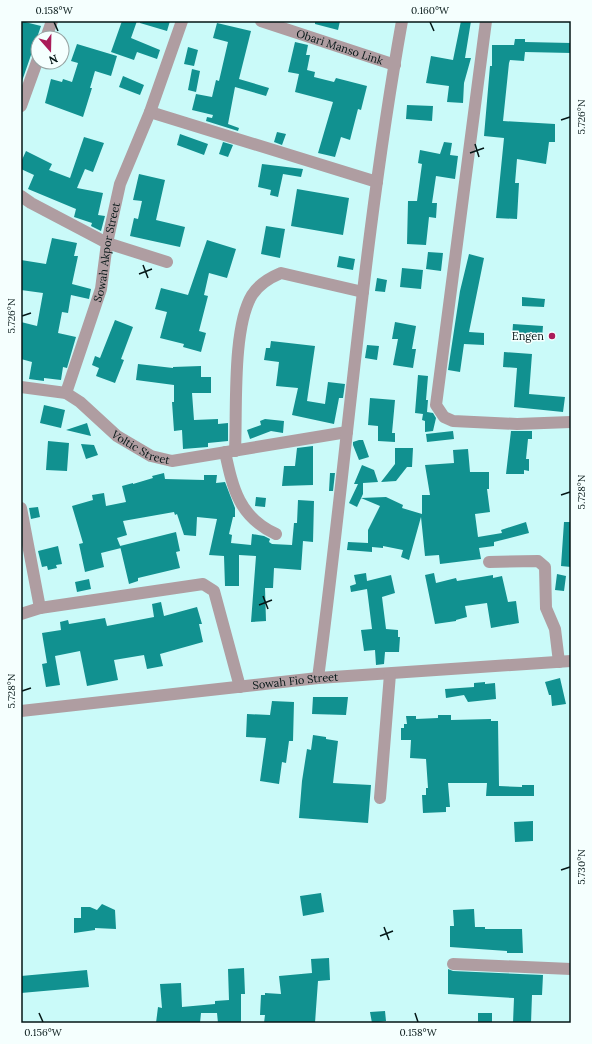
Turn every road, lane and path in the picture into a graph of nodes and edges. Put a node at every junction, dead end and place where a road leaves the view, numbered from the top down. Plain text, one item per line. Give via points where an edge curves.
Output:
1 (182, 21) edge
2 (262, 21) edge
3 (402, 21) edge
4 (486, 21) edge
5 (395, 65) junction
6 (34, 70) edge
7 (21, 106) edge
8 (150, 112) junction
9 (377, 182) junction
10 (21, 196) edge
11 (107, 243) junction
12 (167, 262) dead end
13 (363, 292) junction
14 (21, 387) edge
15 (66, 393) junction
16 (571, 422) edge
17 (347, 432) junction
18 (230, 452) junction
19 (21, 508) edge
20 (276, 534) dead end
21 (488, 562) dead end
22 (40, 608) junction
23 (21, 614) edge
24 (571, 661) edge
25 (559, 662) junction
26 (390, 674) junction
27 (318, 678) junction
28 (240, 687) junction
29 (21, 711) edge
30 (380, 798) dead end
31 (453, 964) dead end
32 (571, 969) edge

1 - 8 street, Sowah Akpor Street
2 - 5 street, Obari Manso Link
3 - 5 street
4 - 16 street via 436,405 444,417 452,421 517,424
5 - 9 street
6 - 7 street
8 - 9 street
8 - 11 street, Sowah Akpor Street via 120,184
9 - 13 street
10 - 11 street
11 - 12 street
11 - 15 street, Sowah Akpor Street via 100,289
13 - 17 street
13 - 18 street via 281,273 270,277 260,286 243,319 239,341
14 - 15 street, Voltic Street
15 - 18 street, Voltic Street via 80,402 117,436 151,456 172,460
17 - 18 street, Voltic Street
17 - 27 street
18 - 20 street via 232,484 241,504 249,516
19 - 22 street
21 - 25 street via 538,561 543,564 546,576 546,608 555,629
22 - 23 street
22 - 28 street via 204,584 214,591
24 - 25 street, Sowah Fio Street
25 - 26 street, Sowah Fio Street
26 - 27 street, Sowah Fio Street
26 - 30 street
27 - 28 street, Sowah Fio Street
28 - 29 street, Sowah Fio Street
31 - 32 street

